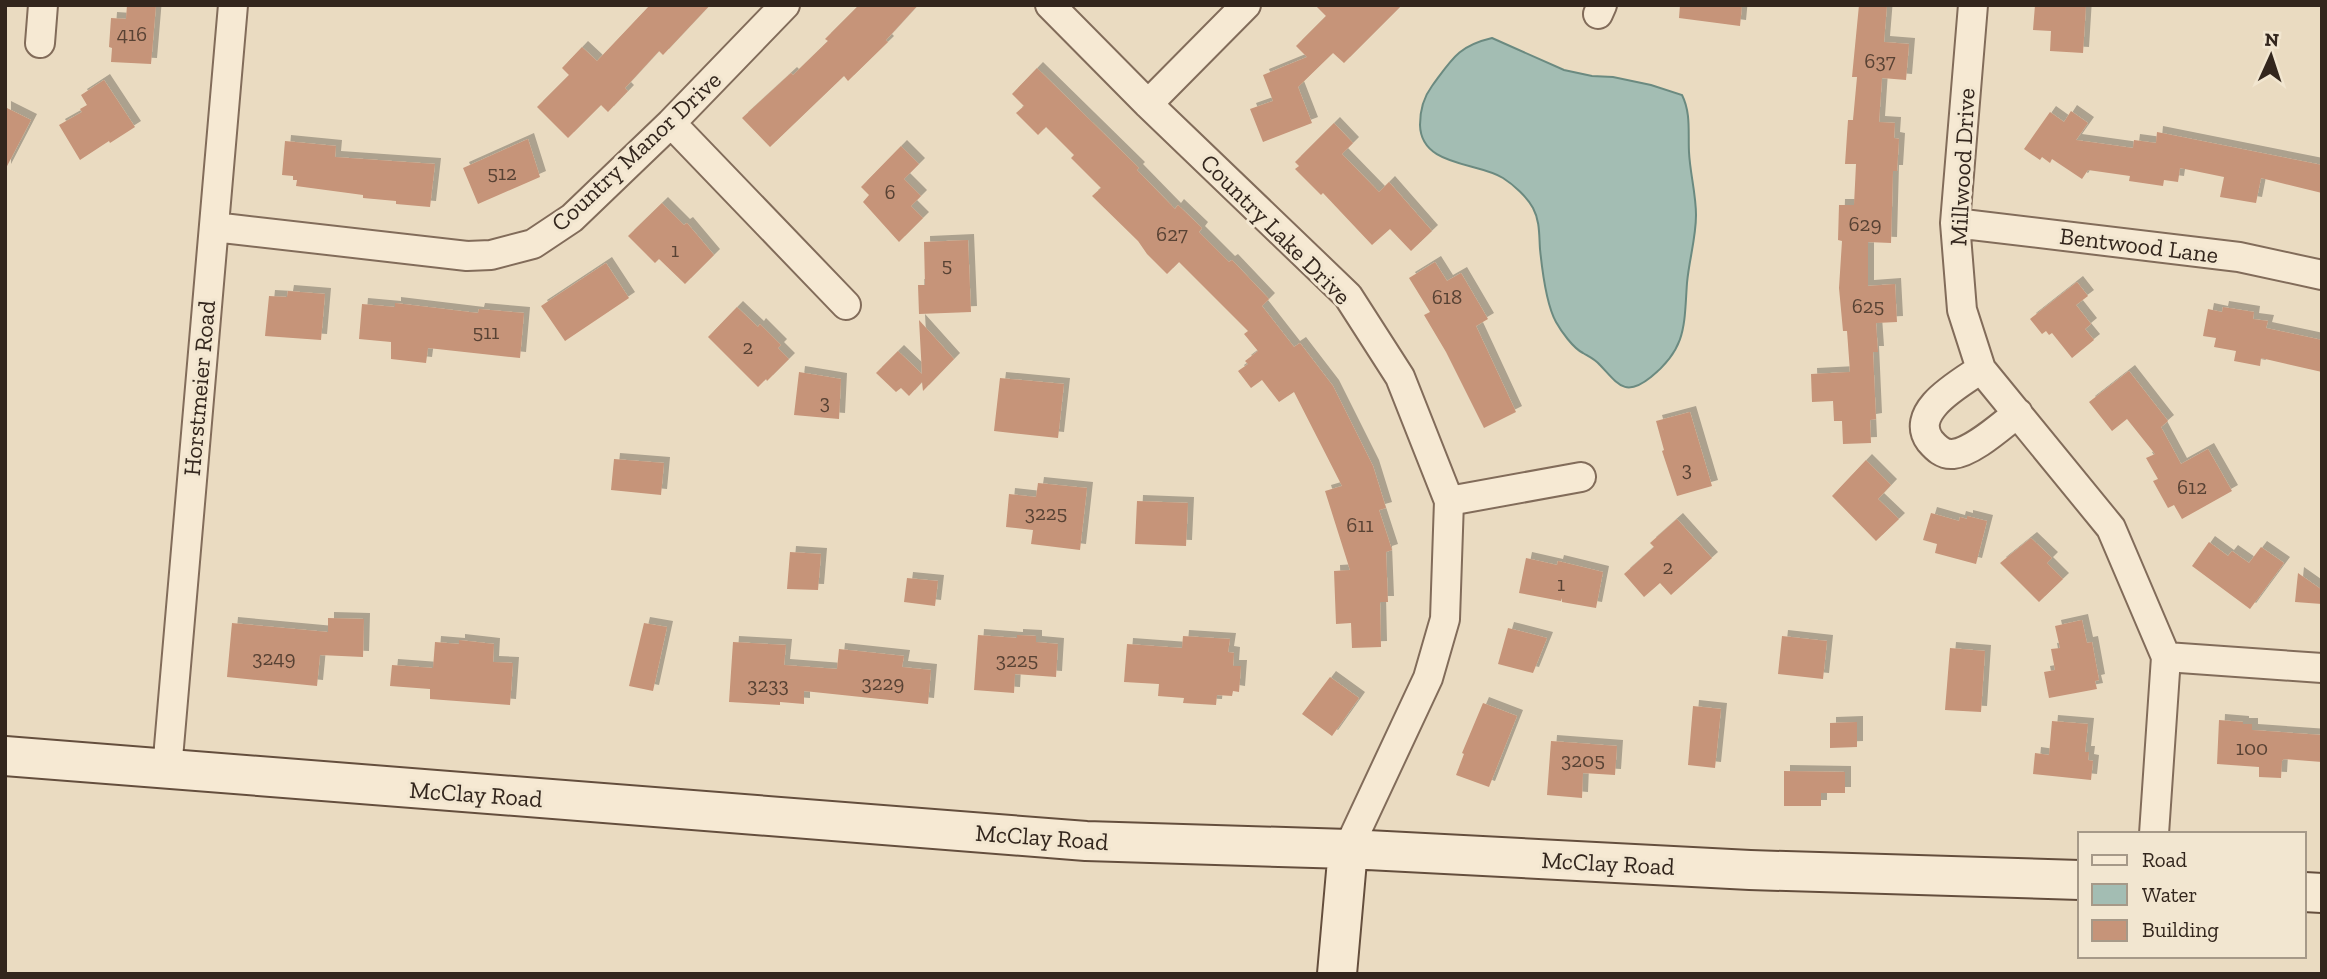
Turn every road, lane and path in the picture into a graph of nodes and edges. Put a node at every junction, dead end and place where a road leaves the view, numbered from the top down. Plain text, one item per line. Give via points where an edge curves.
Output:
1 (43, 5) edge
2 (233, 5) edge
3 (785, 5) edge
4 (1050, 5) edge
5 (1246, 5) edge
6 (1973, 5) edge
7 (40, 43) dead end
8 (1148, 103) junction
9 (671, 123) junction
10 (1955, 223) junction
11 (214, 227) junction
12 (2322, 275) edge
13 (846, 305) dead end
14 (1981, 369) junction
15 (2018, 414) junction
16 (1581, 477) dead end
17 (1449, 501) junction
18 (2166, 657) junction
19 (2322, 667) edge
20 (5, 757) edge
21 (167, 771) junction
22 (2154, 832) edge
23 (1348, 849) junction
24 (2078, 880) edge
25 (1337, 974) edge

1 - 7 street
2 - 11 street, Horstmeier Road
3 - 9 street, Country Manor Drive
4 - 8 street, Country Lake Drive
5 - 8 street
6 - 10 street, Millwood Drive
8 - 17 street, Country Lake Drive via 1348,296 1400,377
9 - 11 street, Country Manor Drive via 572,218 533,244 491,255
9 - 13 street
10 - 12 street, Bentwood Lane via 2239,257
10 - 14 street, Millwood Drive via 1962,310
11 - 21 street, Horstmeier Road
14 - 15 street, Millwood Drive
14 - 15 street via 1929,410 1927,436 1935,448 1955,454
15 - 18 street, Millwood Drive via 2111,528
16 - 17 street
17 - 23 street, Country Lake Drive via 1445,619 1428,678
18 - 19 street
18 - 22 street, Millwood Drive
20 - 21 main road, McClay Road
21 - 23 main road, McClay Road via 1086,841
23 - 24 main road, McClay Road via 1750,870
23 - 25 main road

